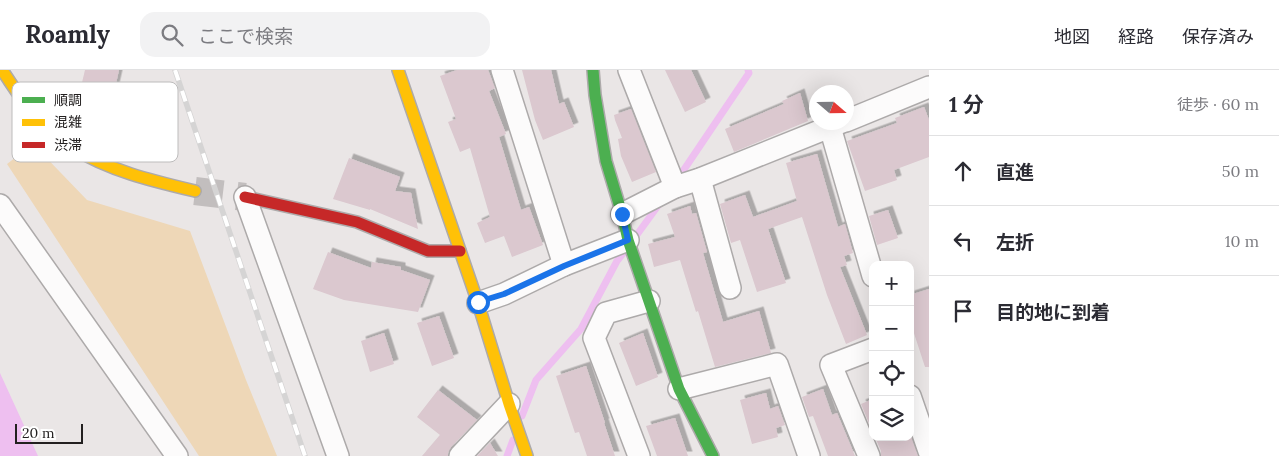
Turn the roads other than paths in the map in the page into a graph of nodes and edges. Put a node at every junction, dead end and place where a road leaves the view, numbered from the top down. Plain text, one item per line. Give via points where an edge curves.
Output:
1 (2, 70) edge
2 (398, 70) edge
3 (502, 70) edge
4 (593, 70) edge
5 (629, 70) edge
6 (12, 85) edge
7 (929, 87) edge
8 (854, 117) edge
9 (822, 130) edge
10 (841, 130) edge
11 (98, 162) edge
12 (700, 179) junction
13 (675, 187) junction
14 (195, 191) tunnel mouth
15 (244, 197) joint
16 (0, 206) edge
17 (622, 214) junction
18 (628, 240) junction
19 (460, 251) junction
20 (870, 261) edge
21 (564, 266) junction
22 (730, 288) dead end
23 (478, 302) junction
24 (649, 302) junction
25 (869, 351) edge
26 (679, 389) junction
27 (509, 404) junction
28 (914, 408) edge
29 (929, 451) edge
30 (177, 456) edge
31 (338, 456) edge
32 (460, 456) edge
33 (527, 456) edge
34 (639, 456) edge
35 (713, 456) edge
36 (809, 456) edge
37 (869, 456) edge

1 - 6 street
2 - 19 street
3 - 21 street
4 - 17 street via 594,96 606,161
5 - 13 street
7 - 8 street
9 - 12 street
10 - 20 street
11 - 14 street
12 - 13 street
12 - 22 street
13 - 17 street
15 - 19 street via 357,222 428,251
15 - 31 street
16 - 30 street
17 - 18 street
18 - 21 street
18 - 24 street
19 - 23 street
21 - 23 street via 504,294
23 - 27 street
24 - 26 street
24 - 34 street via 606,313 594,338
25 - 37 street via 831,365
26 - 35 street
26 - 36 street via 777,364
27 - 32 street
27 - 33 street
28 - 29 street

